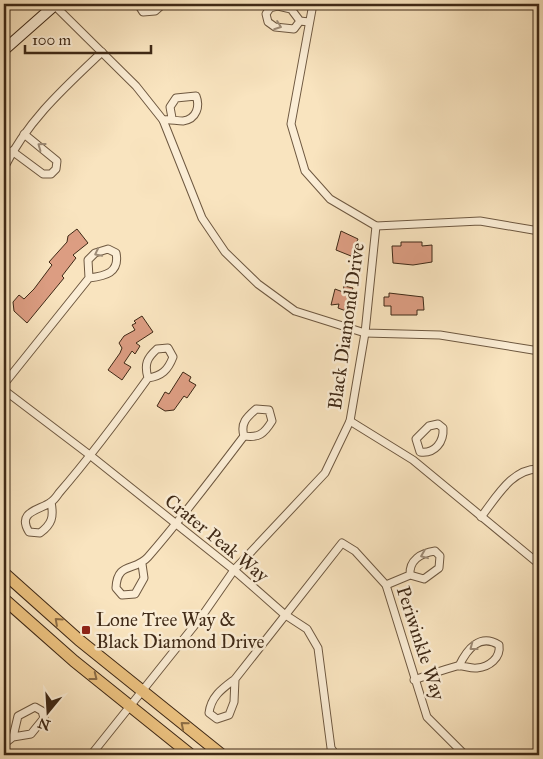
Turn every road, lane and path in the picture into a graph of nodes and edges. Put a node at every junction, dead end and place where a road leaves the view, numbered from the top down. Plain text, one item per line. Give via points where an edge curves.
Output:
1 (55, 4) edge
2 (138, 4) edge
3 (163, 4) edge
4 (313, 4) edge
5 (300, 21) junction
6 (309, 22) junction
7 (4, 50) edge
8 (102, 52) junction
9 (172, 118) junction
10 (163, 120) junction
11 (24, 134) junction
12 (12, 151) junction
13 (4, 168) edge
14 (376, 226) junction
15 (539, 231) edge
16 (88, 278) junction
17 (366, 333) junction
18 (539, 351) edge
19 (148, 378) junction
20 (4, 384) edge
21 (4, 390) edge
22 (350, 421) junction
23 (244, 436) junction
24 (420, 452) junction
25 (92, 456) junction
26 (413, 460) junction
27 (539, 469) edge
28 (51, 502) junction
29 (481, 517) junction
30 (176, 525) junction
31 (142, 564) junction
32 (539, 564) edge
33 (234, 570) junction
34 (4, 573) edge
35 (410, 575) junction
36 (386, 585) junction
37 (4, 599) edge
38 (284, 614) junction
39 (459, 666) junction
40 (236, 679) junction
41 (414, 680) junction
42 (143, 691) junction
43 (130, 706) junction
44 (13, 737) junction
45 (4, 744) edge
46 (91, 755) edge
47 (191, 755) edge
48 (222, 755) edge
49 (336, 755) edge
50 (465, 755) edge

1 - 7 street
1 - 8 street
2 - 3 street via 143,12 155,11
4 - 6 street
5 -> 5 street via 292,9 278,6 270,8 266,14 268,22 275,27 294,29
5 - 6 street
6 - 14 street via 291,124 305,171 330,199
8 - 10 street via 136,86
8 - 11 street via 48,103
9 - 9 street via 183,121 198,111 196,96 176,98 170,107
9 - 10 street
10 - 17 street via 202,218 225,252 258,284 295,311
11 - 12 street
12 -> 11 street via 43,174 51,174 56,169 57,161
12 - 13 street
14 - 15 street via 480,221
14 - 17 street, Black Diamond Drive
16 -> 16 street via 106,276 115,268 118,262 116,253 108,249 88,260
16 - 20 street
17 - 18 street via 440,335
17 - 22 street, Black Diamond Drive
19 - 19 street via 160,376 169,366 173,357 168,348 157,349 147,360
19 - 25 street
21 - 25 street, Crater Peak Way
22 - 26 street
22 - 33 street, Black Diamond Drive via 325,473
23 - 23 street via 255,438 265,433 272,421 269,410 256,409 245,419
23 - 30 street
24 - 24 street via 429,453 436,449 444,436 443,428 438,424 429,426 416,439
24 - 26 street
25 - 28 street
25 - 30 street, Crater Peak Way
26 - 29 street
27 - 29 street via 529,469 508,483
28 - 28 street via 35,508 26,518 29,532 40,533 50,525 54,514
29 - 32 street
30 - 31 street
30 - 33 street, Crater Peak Way
31 - 31 street via 124,568 116,579 116,588 122,595 135,594 144,578
33 - 38 street, Crater Peak Way
33 - 42 street, Black Diamond Drive
42 -> 34 main road via 79,640
35 -> 35 street via 424,579 436,572 440,556 435,551 420,555 413,561
35 - 36 street
36 - 38 street, Periwinkle Way via 355,550 342,543
36 - 41 street, Periwinkle Way
37 -> 43 main road
38 - 40 street
38 - 49 street, Crater Peak Way via 306,629 318,648 332,748
39 -> 39 street via 476,669 488,664 496,659 499,645 492,641 477,642 466,651
39 - 41 street
40 - 40 street via 220,690 210,704 209,713 217,719 229,715
41 - 50 street, Periwinkle Way via 427,717
42 - 43 street, Black Diamond Drive
48 -> 42 main road
43 - 46 street, Black Diamond Drive
43 - 47 main road
44 - 44 street via 31,734 44,718 42,711 36,707 18,716
44 - 45 street

